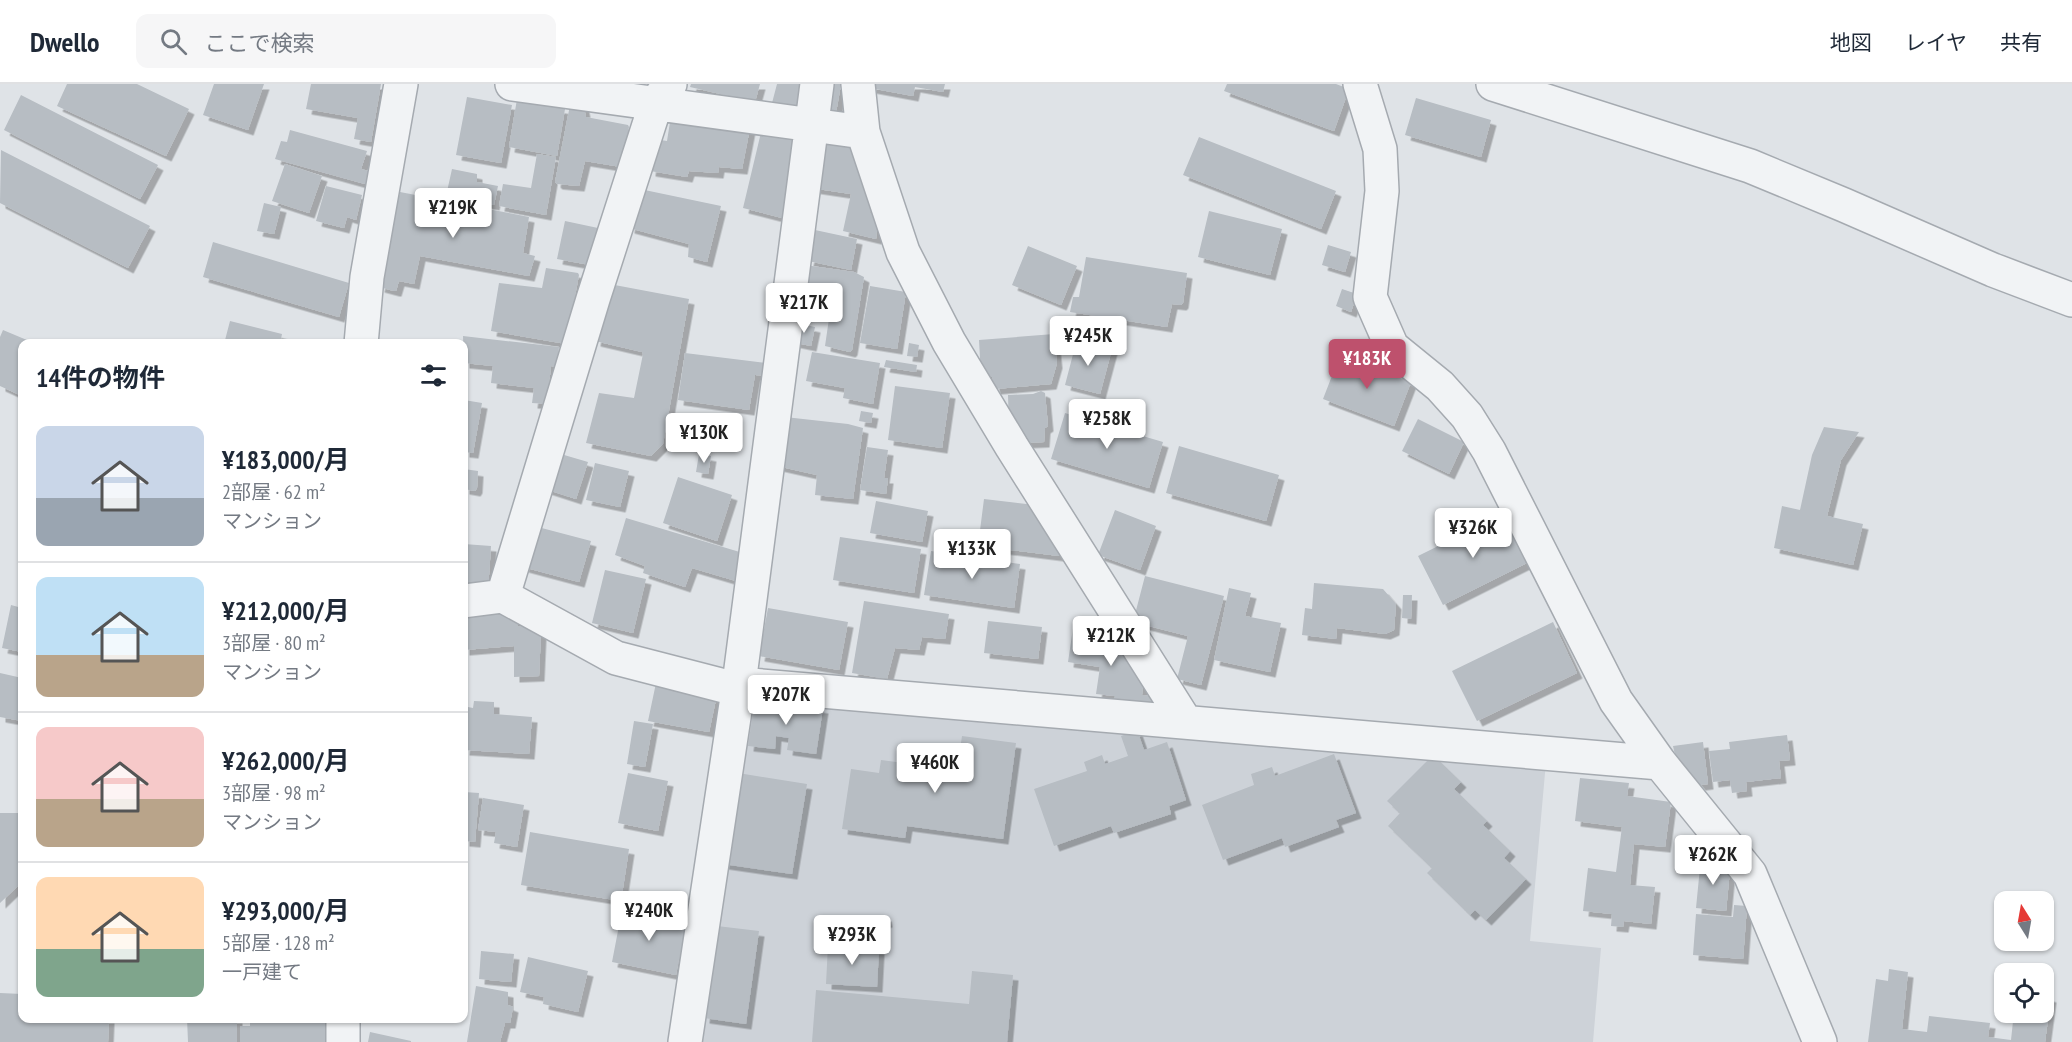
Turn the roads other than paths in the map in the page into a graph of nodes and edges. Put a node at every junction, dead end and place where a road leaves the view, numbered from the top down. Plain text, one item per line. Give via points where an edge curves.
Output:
1 (401, 84) edge
2 (512, 84) edge
3 (817, 84) edge
4 (858, 84) edge
5 (1360, 84) edge
6 (1493, 84) edge
7 (663, 94) edge
8 (811, 125) junction
9 (863, 132) junction
10 (2072, 300) edge
11 (361, 339) edge
12 (503, 596) junction
13 (468, 600) edge
14 (739, 684) junction
15 (1185, 721) junction
16 (1659, 764) junction
17 (343, 1023) edge
18 (343, 1042) edge
19 (685, 1042) edge
20 (1820, 1042) edge

1 - 11 street via 367,277
2 - 7 street
3 - 8 street
4 - 9 street
5 - 16 street via 1380,149 1381,181 1370,297 1392,347 1440,386 1467,416 1489,451 1616,701
6 - 10 street via 1750,166
7 - 8 street
7 - 12 street via 590,311
8 - 9 street
8 - 14 street
9 - 15 street via 903,252 949,342
12 - 13 street
12 - 14 street via 616,658 732,688
14 - 15 street
14 - 19 street
15 - 16 street
16 - 20 street via 1750,874
17 - 18 street

